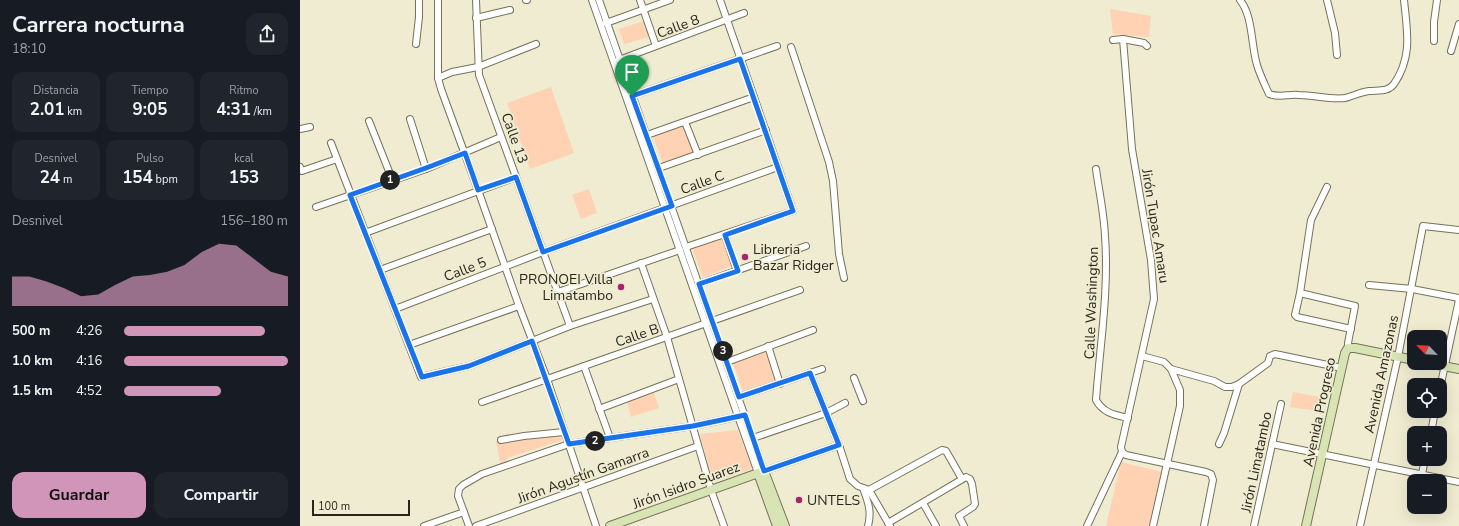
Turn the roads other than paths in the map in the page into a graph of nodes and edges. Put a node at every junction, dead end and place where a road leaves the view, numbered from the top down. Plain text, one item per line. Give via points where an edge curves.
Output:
1 (419, 0) edge
2 (438, 0) edge
3 (476, 0) edge
4 (592, 0) edge
5 (599, 0) edge
6 (640, 0) edge
7 (670, 0) edge
8 (720, 0) edge
9 (1240, 0) edge
10 (1327, 0) edge
11 (1404, 0) edge
12 (1437, 0) edge
13 (510, 10) dead end
14 (644, 10) junction
15 (744, 14) dead end
16 (476, 18) junction
17 (727, 20) junction
18 (606, 23) junction
19 (1459, 24) edge
20 (1123, 39) junction
21 (1113, 40) dead end
22 (1434, 41) dead end
23 (416, 44) dead end
24 (536, 44) dead end
25 (656, 46) junction
26 (777, 46) dead end
27 (1147, 46) dead end
28 (791, 47) dead end
29 (1451, 51) dead end
30 (1337, 55) dead end
31 (740, 59) junction
32 (619, 60) junction
33 (478, 66) junction
34 (438, 78) junction
35 (632, 96) junction
36 (754, 96) junction
37 (410, 119) dead end
38 (369, 121) dead end
39 (685, 122) junction
40 (310, 127) dead end
41 (300, 129) edge
42 (766, 130) junction
43 (647, 135) junction
44 (501, 137) junction
45 (331, 143) dead end
46 (465, 153) junction
47 (698, 155) junction
48 (337, 159) junction
49 (300, 167) edge
50 (778, 167) junction
51 (426, 168) junction
52 (659, 168) junction
53 (1096, 169) dead end
54 (516, 177) junction
55 (392, 179) junction
56 (1327, 187) dead end
57 (478, 190) junction
58 (350, 195) junction
59 (672, 206) junction
60 (316, 207) dead end
61 (665, 209) junction
62 (492, 229) junction
63 (1459, 230) edge
64 (365, 234) junction
65 (725, 235) junction
66 (806, 246) dead end
67 (686, 247) junction
68 (680, 250) junction
69 (543, 252) junction
70 (641, 263) junction
71 (505, 267) junction
72 (380, 270) junction
73 (738, 271) junction
74 (844, 278) dead end
75 (699, 284) junction
76 (1369, 285) dead end
77 (1412, 289) junction
78 (800, 290) dead end
79 (558, 292) junction
80 (1300, 293) junction
81 (653, 299) junction
82 (1459, 299) edge
83 (519, 306) junction
84 (395, 309) junction
85 (709, 322) junction
86 (570, 326) junction
87 (1351, 329) junction
88 (813, 330) dead end
89 (667, 337) junction
90 (532, 341) junction
91 (409, 345) junction
92 (768, 346) junction
93 (1348, 348) junction
94 (1142, 356) junction
95 (1447, 356) edge
96 (1398, 357) junction
97 (1407, 359) edge
98 (727, 362) junction
99 (584, 366) junction
100 (1447, 366) edge
101 (1342, 368) junction
102 (822, 369) dead end
103 (1171, 369) junction
104 (1459, 369) edge
105 (810, 373) junction
106 (854, 378) dead end
107 (546, 379) junction
108 (679, 379) junction
109 (780, 384) junction
110 (1239, 384) junction
111 (739, 397) junction
112 (863, 401) dead end
113 (482, 402) dead end
114 (845, 403) dead end
115 (1281, 404) dead end
116 (599, 409) junction
117 (826, 413) junction
118 (745, 415) junction
119 (738, 417) junction
120 (1128, 418) junction
121 (693, 426) junction
122 (564, 432) junction
123 (610, 438) junction
124 (753, 438) junction
125 (501, 440) dead end
126 (569, 444) junction
127 (1219, 444) dead end
128 (1272, 444) junction
129 (839, 445) junction
130 (698, 446) junction
131 (1122, 452) junction
132 (1324, 453) junction
133 (1167, 464) junction
134 (1374, 464) junction
135 (1424, 466) edge
136 (761, 472) junction
137 (1422, 474) joint
138 (962, 479) junction
139 (1447, 479) edge
140 (1459, 482) edge
141 (583, 488) junction
142 (863, 488) junction
143 (711, 490) junction
144 (869, 490) junction
145 (923, 503) junction
146 (464, 512) junction
147 (889, 524) edge
148 (424, 526) edge
149 (469, 526) edge
150 (476, 526) edge
151 (596, 526) edge
152 (610, 526) edge
153 (724, 526) edge
154 (777, 526) edge
155 (785, 526) edge
156 (868, 526) edge
157 (936, 526) edge
158 (964, 526) edge
159 (1087, 526) edge
160 (1153, 526) edge
161 (1204, 526) edge
162 (1254, 526) edge
163 (1306, 526) edge
164 (1360, 526) edge

1 - 23 street
2 - 34 street
3 - 16 street, Calle 13
4 - 61 street
5 - 18 street
6 - 14 street
7 - 14 street
8 - 17 street
9 - 11 street via 1248,20 1257,65 1269,94 1277,97 1298,94 1337,98 1368,91 1381,91 1391,88 1394,84 1408,48
10 - 30 street
12 - 22 street
13 - 16 street
14 - 18 street
14 - 25 street
15 - 17 street, Calle 8
16 - 33 street, Calle 13
17 - 25 street, Calle 8
17 - 31 street
18 - 32 street
19 - 29 street
20 - 21 street
20 - 27 street via 1144,42
20 - 94 street, Jirón Tupac Amaru via 1132,149 1154,290
24 - 33 street
25 - 32 street, Calle 8
26 - 31 street
28 - 74 street via 829,162
31 - 35 street
31 - 36 street
32 - 35 street
33 - 34 street
33 - 44 street, Calle 13
34 - 46 street
35 - 43 street
36 - 39 street
36 - 42 street
37 - 51 street
38 - 55 street
39 - 43 street
39 - 47 street
40 - 41 street
42 - 47 street
42 - 50 street
43 - 52 street
44 - 46 street
44 - 54 street, Calle 13
45 - 48 street
46 - 51 street
46 - 57 street
47 - 52 street
48 - 49 street via 302,171
48 - 58 street
50 - 59 street, Calle C
50 - 65 street via 793,211
51 - 55 street
52 - 59 street
53 - 120 street, Calle Washington via 1106,261 1104,326 1096,400 1112,415
54 - 57 street
54 - 69 street, Calle 13
55 - 58 street
56 - 80 street via 1312,220
57 - 62 street
57 - 64 street
58 - 60 street
58 - 64 street
59 - 61 street, Calle C
59 - 67 street
61 - 68 street
61 - 69 street, Calle C
62 - 71 street
62 - 72 street
63 - 77 street, Avenida Amazonas via 1423,226
64 - 72 street
65 - 67 street
65 - 73 street
66 - 73 street
67 - 75 street
68 - 70 street
68 - 85 street
69 - 71 street, Calle 5
69 - 79 street, Calle 13
70 - 79 street
70 - 81 street
71 - 83 street
71 - 84 street, Calle 5
72 - 84 street
73 - 75 street
75 - 85 street
76 - 77 street
77 - 82 street
77 - 96 street, Avenida Amazonas
78 - 85 street, Calle B
79 - 86 street, Calle 13
80 - 87 street, Avenida Progreso via 1353,305 1355,308
80 - 87 street via 1295,313 1297,317
81 - 86 street
81 - 89 street
82 - 95 street
83 - 90 street
83 - 91 street
84 - 91 street
85 - 89 street, Calle B
85 - 98 street
85 - 119 street
86 - 90 street
87 - 93 street, Avenida Progreso
88 - 92 street
89 - 99 street, Calle B
89 - 108 street
90 - 91 street via 469,366 422,377
90 - 107 street
92 - 98 street
92 - 109 street
93 - 96 street
93 - 101 street, Avenida Progreso
94 - 103 street via 1164,362
94 - 120 street, Jirón Tupac Amaru
96 - 97 street
96 - 134 street, Avenida Amazonas
98 - 111 street
99 - 107 street, Calle B
99 - 116 street
100 - 104 street
101 - 110 street via 1275,354
101 - 132 street, Avenida Progreso
102 - 105 street
103 - 110 street via 1214,381 1225,387
103 - 133 street via 1180,390 1180,406
105 - 109 street
105 - 117 street
106 - 112 street
107 - 113 street, Calle B
107 - 122 street
108 - 116 street
108 - 121 street
109 - 111 street
110 - 127 street
111 - 118 street
114 - 117 street
115 - 128 street, Jirón Limatambo
116 - 123 street
117 - 124 street
117 - 129 street
118 - 119 street
118 - 124 street
119 - 121 street
119 - 136 street
120 - 131 street, Jirón Tupac Amaru
121 - 123 street
121 - 130 street
122 - 125 street via 532,434
122 - 126 street
123 - 126 street
124 - 136 street
126 - 141 street
126 - 146 street via 482,474 463,485 458,496
128 - 132 street
128 - 162 street, Jirón Limatambo
129 - 136 street, Jirón Isidro Suarez
129 - 142 street via 850,478
130 - 141 street, Jirón Agustín Gamarra
130 - 143 street
131 - 133 street
131 - 159 street, Jirón Tupac Amaru
132 - 134 street
132 - 163 street, Avenida Progreso
133 - 160 street
133 - 161 street via 1211,474 1213,480
134 - 137 street
134 - 164 street, Avenida Amazonas
135 - 137 street
136 - 143 street, Jirón Isidro Suarez
136 - 154 street
136 - 155 street
138 - 144 street via 946,451 942,450
138 - 145 street
138 - 158 street via 970,478 976,504 959,516
139 - 140 street
141 - 150 street, Jirón Agustín Gamarra
141 - 151 street
142 - 144 street
142 - 156 street via 870,508
143 - 152 street, Jirón Isidro Suarez
143 - 153 street
144 - 147 street
145 - 147 street
145 - 157 street
146 - 148 street
146 - 149 street

